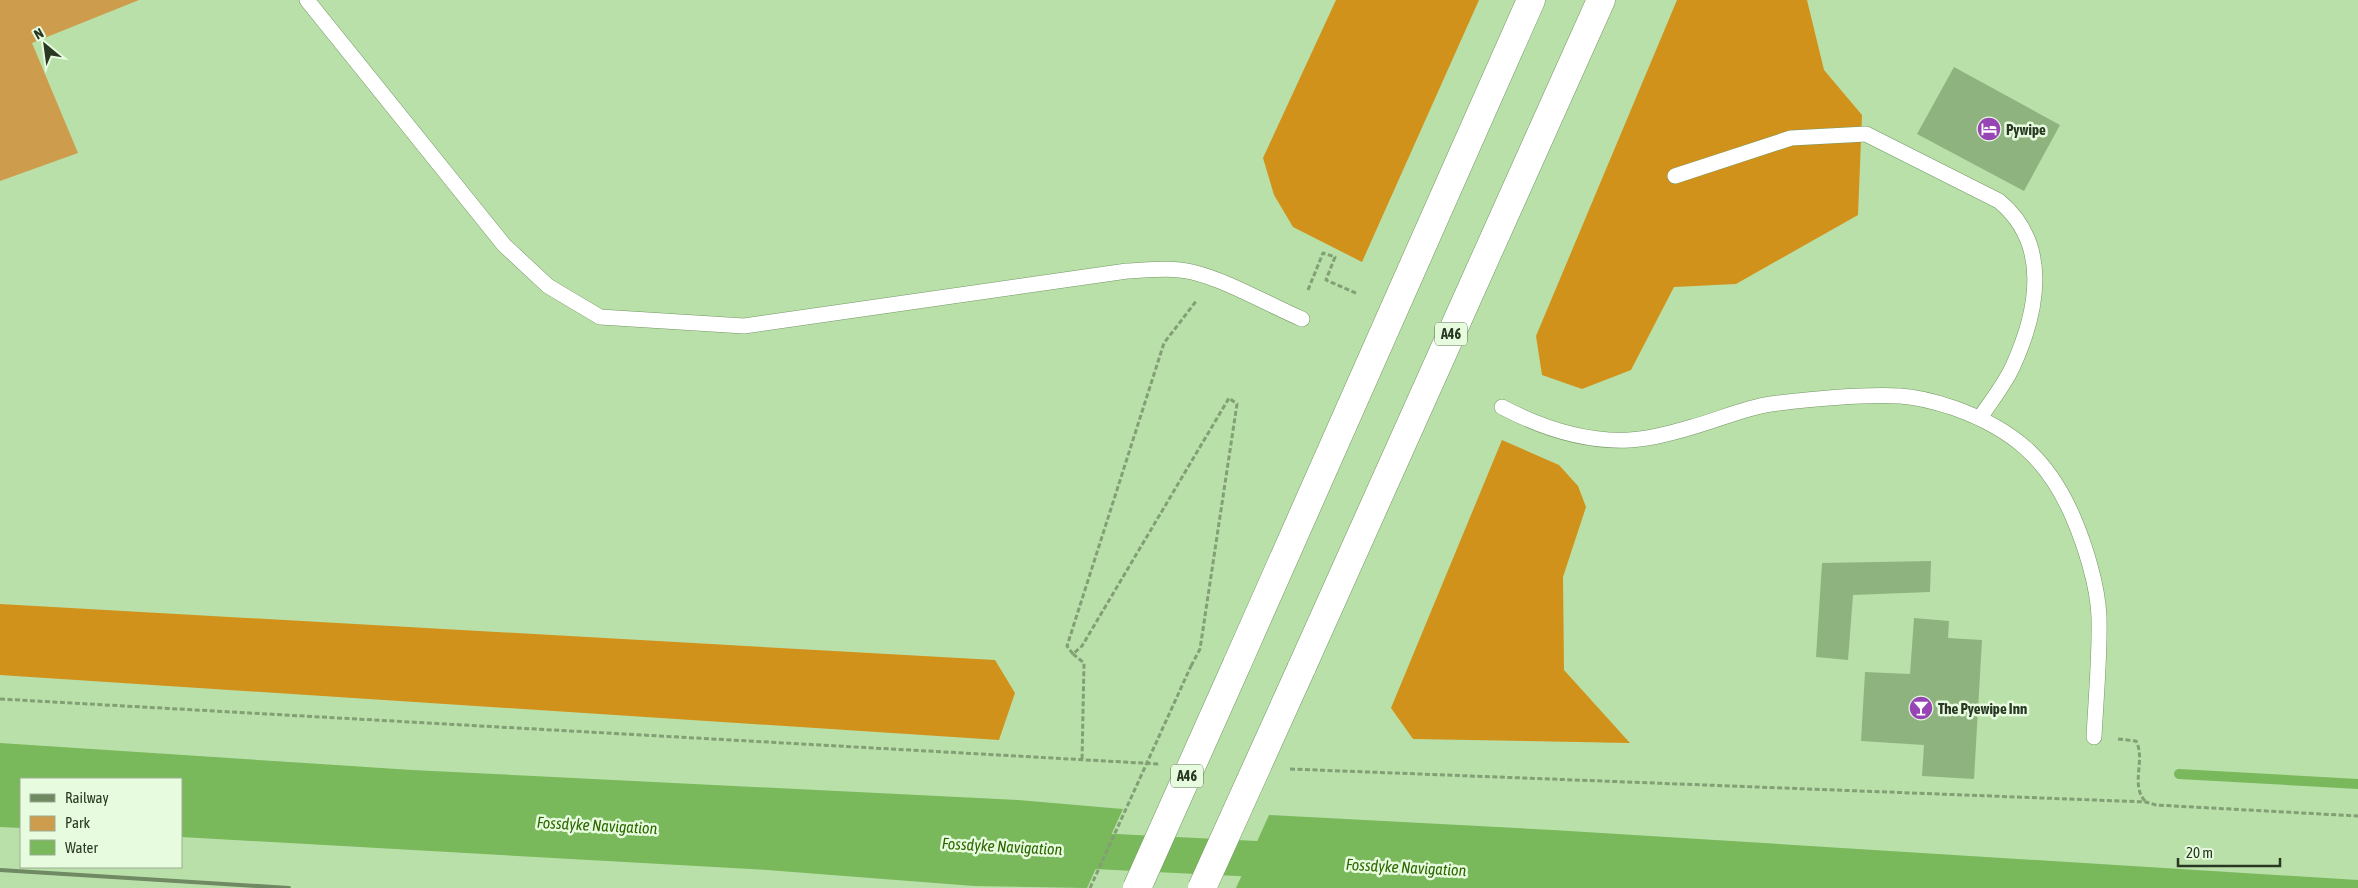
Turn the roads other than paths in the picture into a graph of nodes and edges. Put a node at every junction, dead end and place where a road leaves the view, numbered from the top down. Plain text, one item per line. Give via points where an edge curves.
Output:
1 (307, 0) edge
2 (1531, 0) edge
3 (1601, 0) edge
4 (1675, 176) dead end
5 (1302, 319) dead end
6 (1502, 407) dead end
7 (1980, 418) junction
8 (2094, 737) road end
9 (1137, 888) edge
10 (1202, 888) edge

1 - 5 lane via 504,245 548,286 600,317 744,326 1127,271 1170,270 1209,277
2 - 9 highway, A46, bridge
3 - 10 highway, A46, bridge
4 - 7 lane via 1791,138 1866,134 1999,201 2014,213 2027,237 2036,267 2030,318 2013,367
6 - 7 lane via 1525,419 1585,438 1629,440 1654,437 1769,404 1852,397 1900,396 1934,402
7 - 8 lane via 2007,431 2030,451 2051,476 2081,535 2099,615

